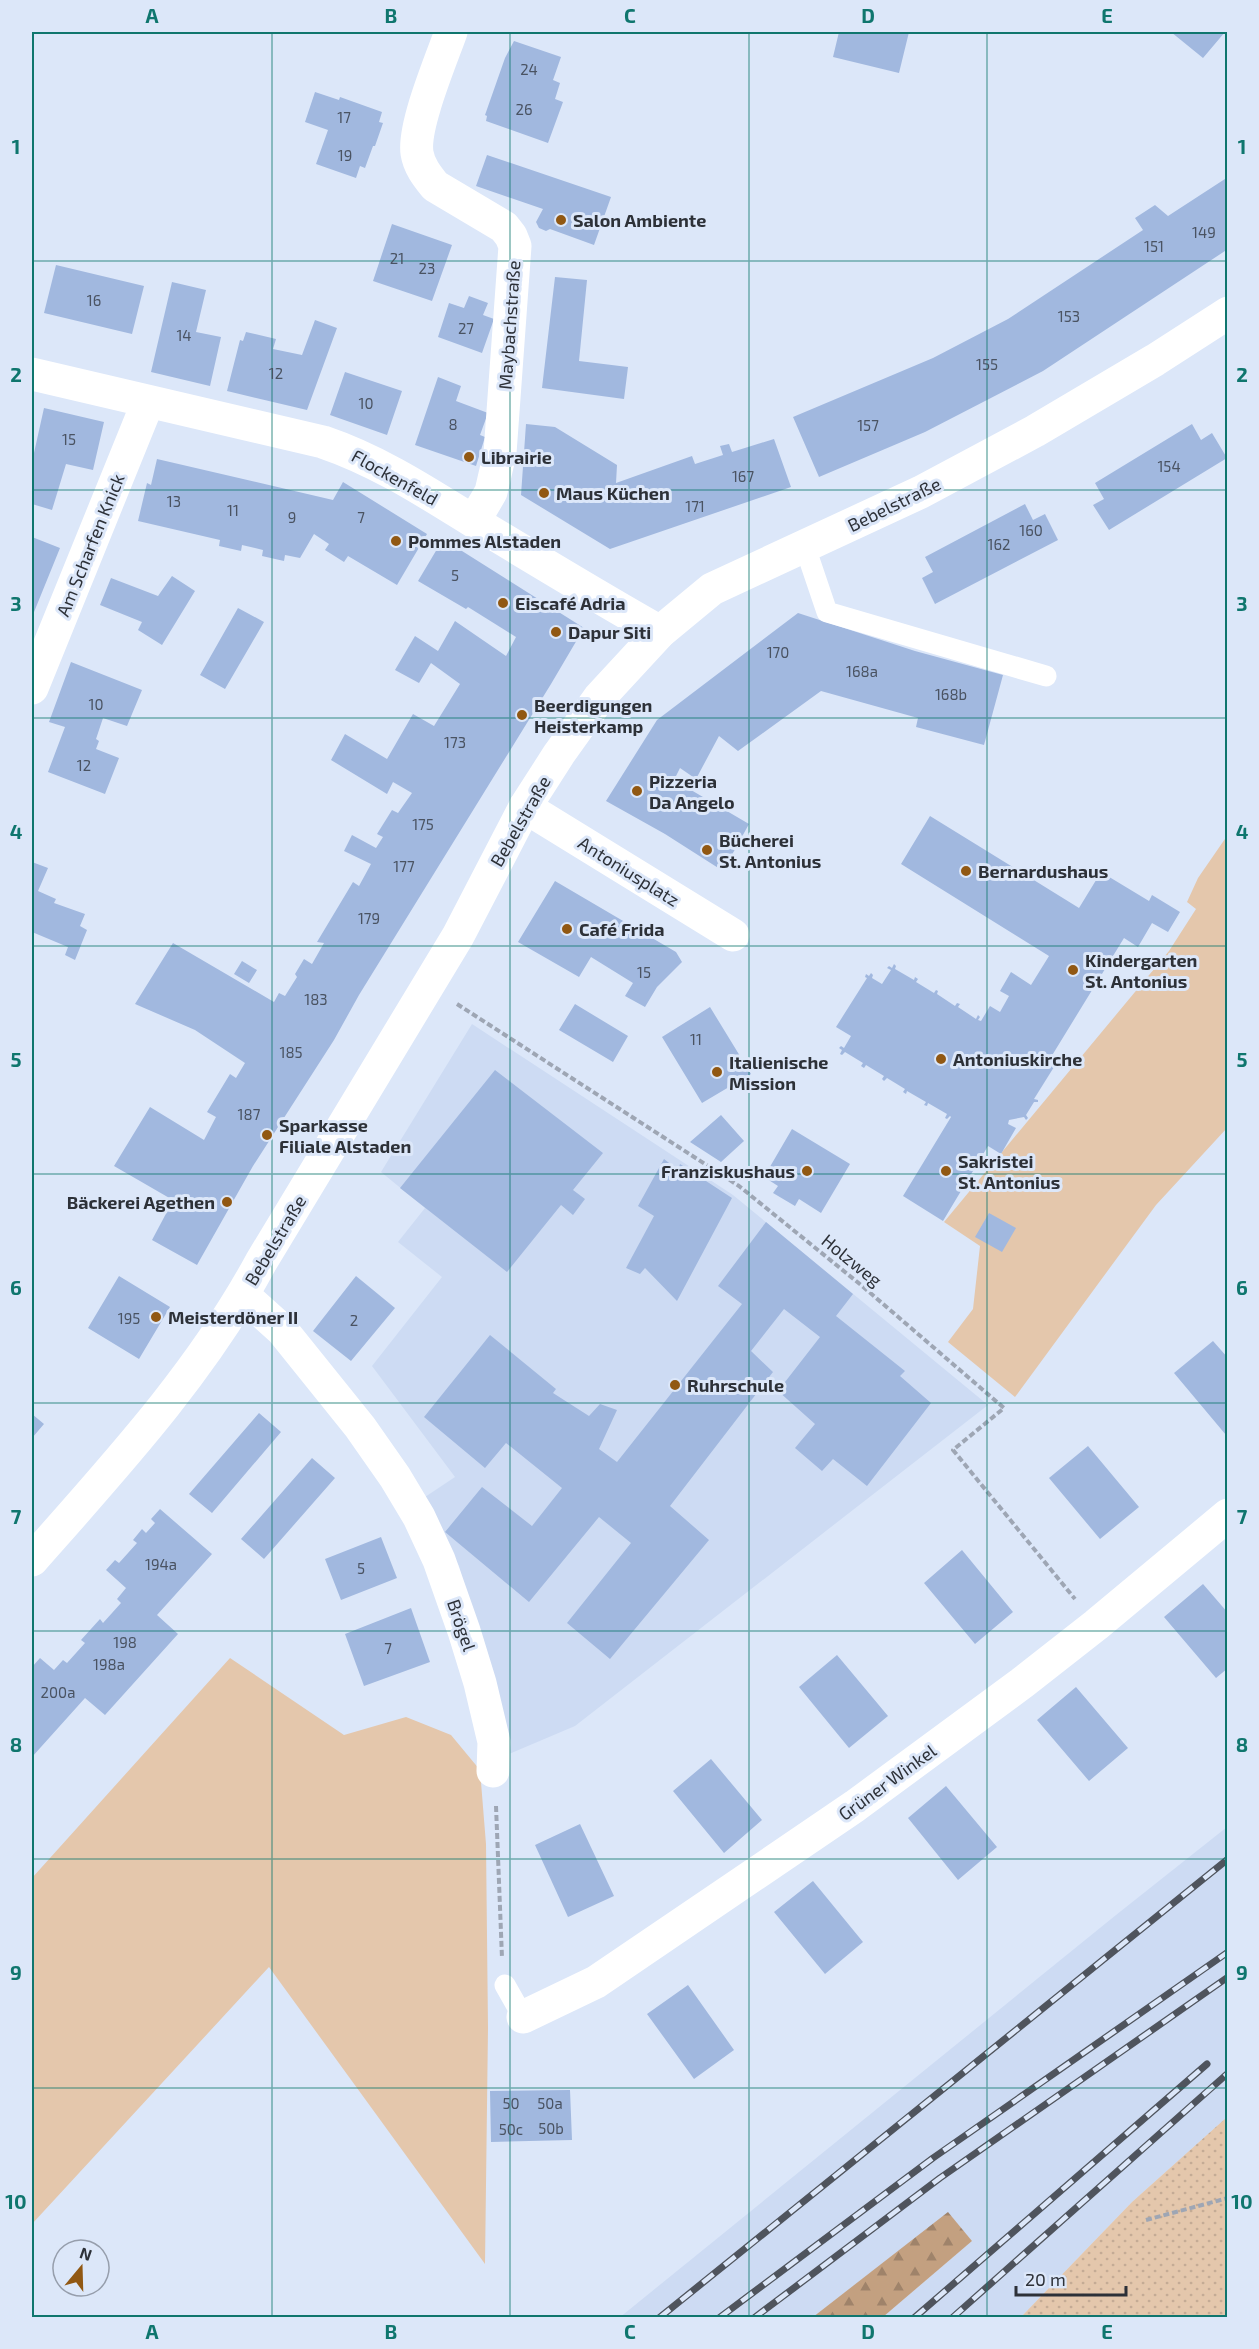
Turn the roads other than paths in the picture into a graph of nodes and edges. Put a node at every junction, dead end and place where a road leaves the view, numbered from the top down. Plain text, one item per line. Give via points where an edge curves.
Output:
1 (451, 32) edge
2 (1227, 313) edge
3 (32, 374) edge
4 (148, 402) junction
5 (474, 522) junction
6 (805, 547) junction
7 (660, 632) junction
8 (1046, 676) dead end
9 (32, 688) edge
10 (525, 807) junction
11 (733, 935) dead end
12 (243, 1295) junction
13 (1227, 1515) edge
14 (32, 1560) edge
15 (493, 1771) road end
16 (505, 1985) road end
17 (523, 2017) joint

1 - 5 street, Maybachstraße via 418,131 417,155 435,186 504,227 515,246 500,453 491,492
2 - 6 street, Bebelstraße via 1035,431 921,492
3 - 4 street, Flockenfeld
4 - 5 street, Flockenfeld via 349,451 390,470
4 - 9 street, Am Scharfen Knick
5 - 7 street, Flockenfeld
6 - 7 street, Bebelstraße via 712,589
6 - 8 lane via 827,612
7 - 10 street, Bebelstraße via 599,698
10 - 11 street, Antoniusplatz
10 - 12 street, Bebelstraße via 458,936
12 - 14 street, Bebelstraße via 165,1407
12 - 15 street, Brögel via 282,1330 360,1427 419,1517 465,1631 494,1742
13 - 17 street, Grüner Winkel via 1096,1625 952,1735 596,1982
16 - 17 lane

